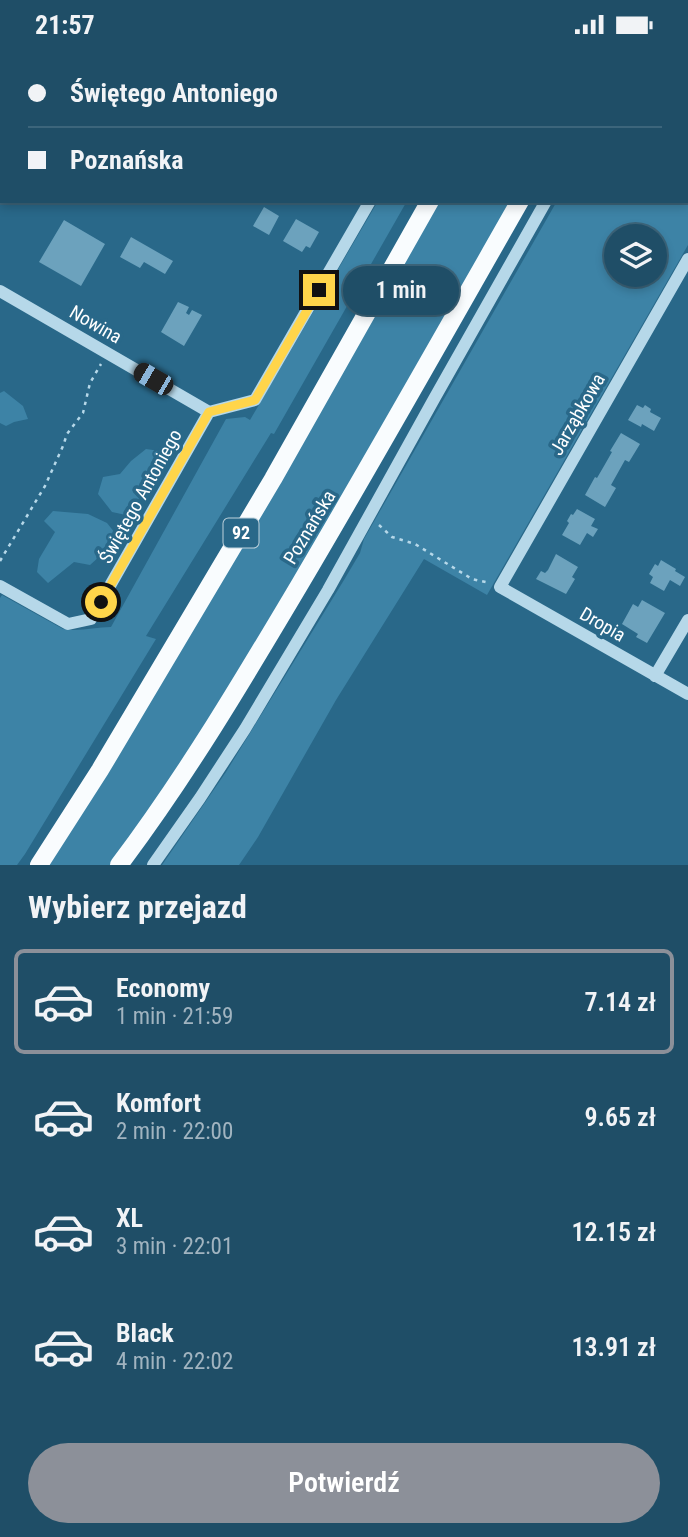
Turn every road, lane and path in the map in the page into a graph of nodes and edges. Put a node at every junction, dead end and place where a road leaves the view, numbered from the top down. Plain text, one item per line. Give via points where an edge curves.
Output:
1 (369, 203) edge
2 (429, 203) edge
3 (519, 203) edge
4 (545, 203) edge
5 (688, 259) edge
6 (684, 275) edge
7 (0, 291) edge
8 (108, 353) junction
9 (209, 412) junction
10 (367, 519) junction
11 (0, 561) edge
12 (0, 586) edge
13 (500, 587) junction
14 (688, 619) edge
15 (655, 676) junction
16 (688, 694) edge
17 (38, 863) edge
18 (119, 865) edge
19 (153, 865) edge

1 - 9 street via 255,400
2 - 17 main road, 92 via 266,490 100,770
3 - 18 main road, Poznańska via 271,633
4 - 10 street
5 - 6 street, Jarząbkowa
6 - 13 street, Jarząbkowa
7 - 8 street, Nowina
8 - 9 street, Nowina
8 - 11 path via 90,383 83,413 67,433 45,487
9 - 12 street, Świętego Antoniego via 91,619 68,624
10 - 13 path via 472,579
10 - 19 street via 246,729
13 - 15 street, Dropia
14 - 15 street
15 - 16 street, Dropia

